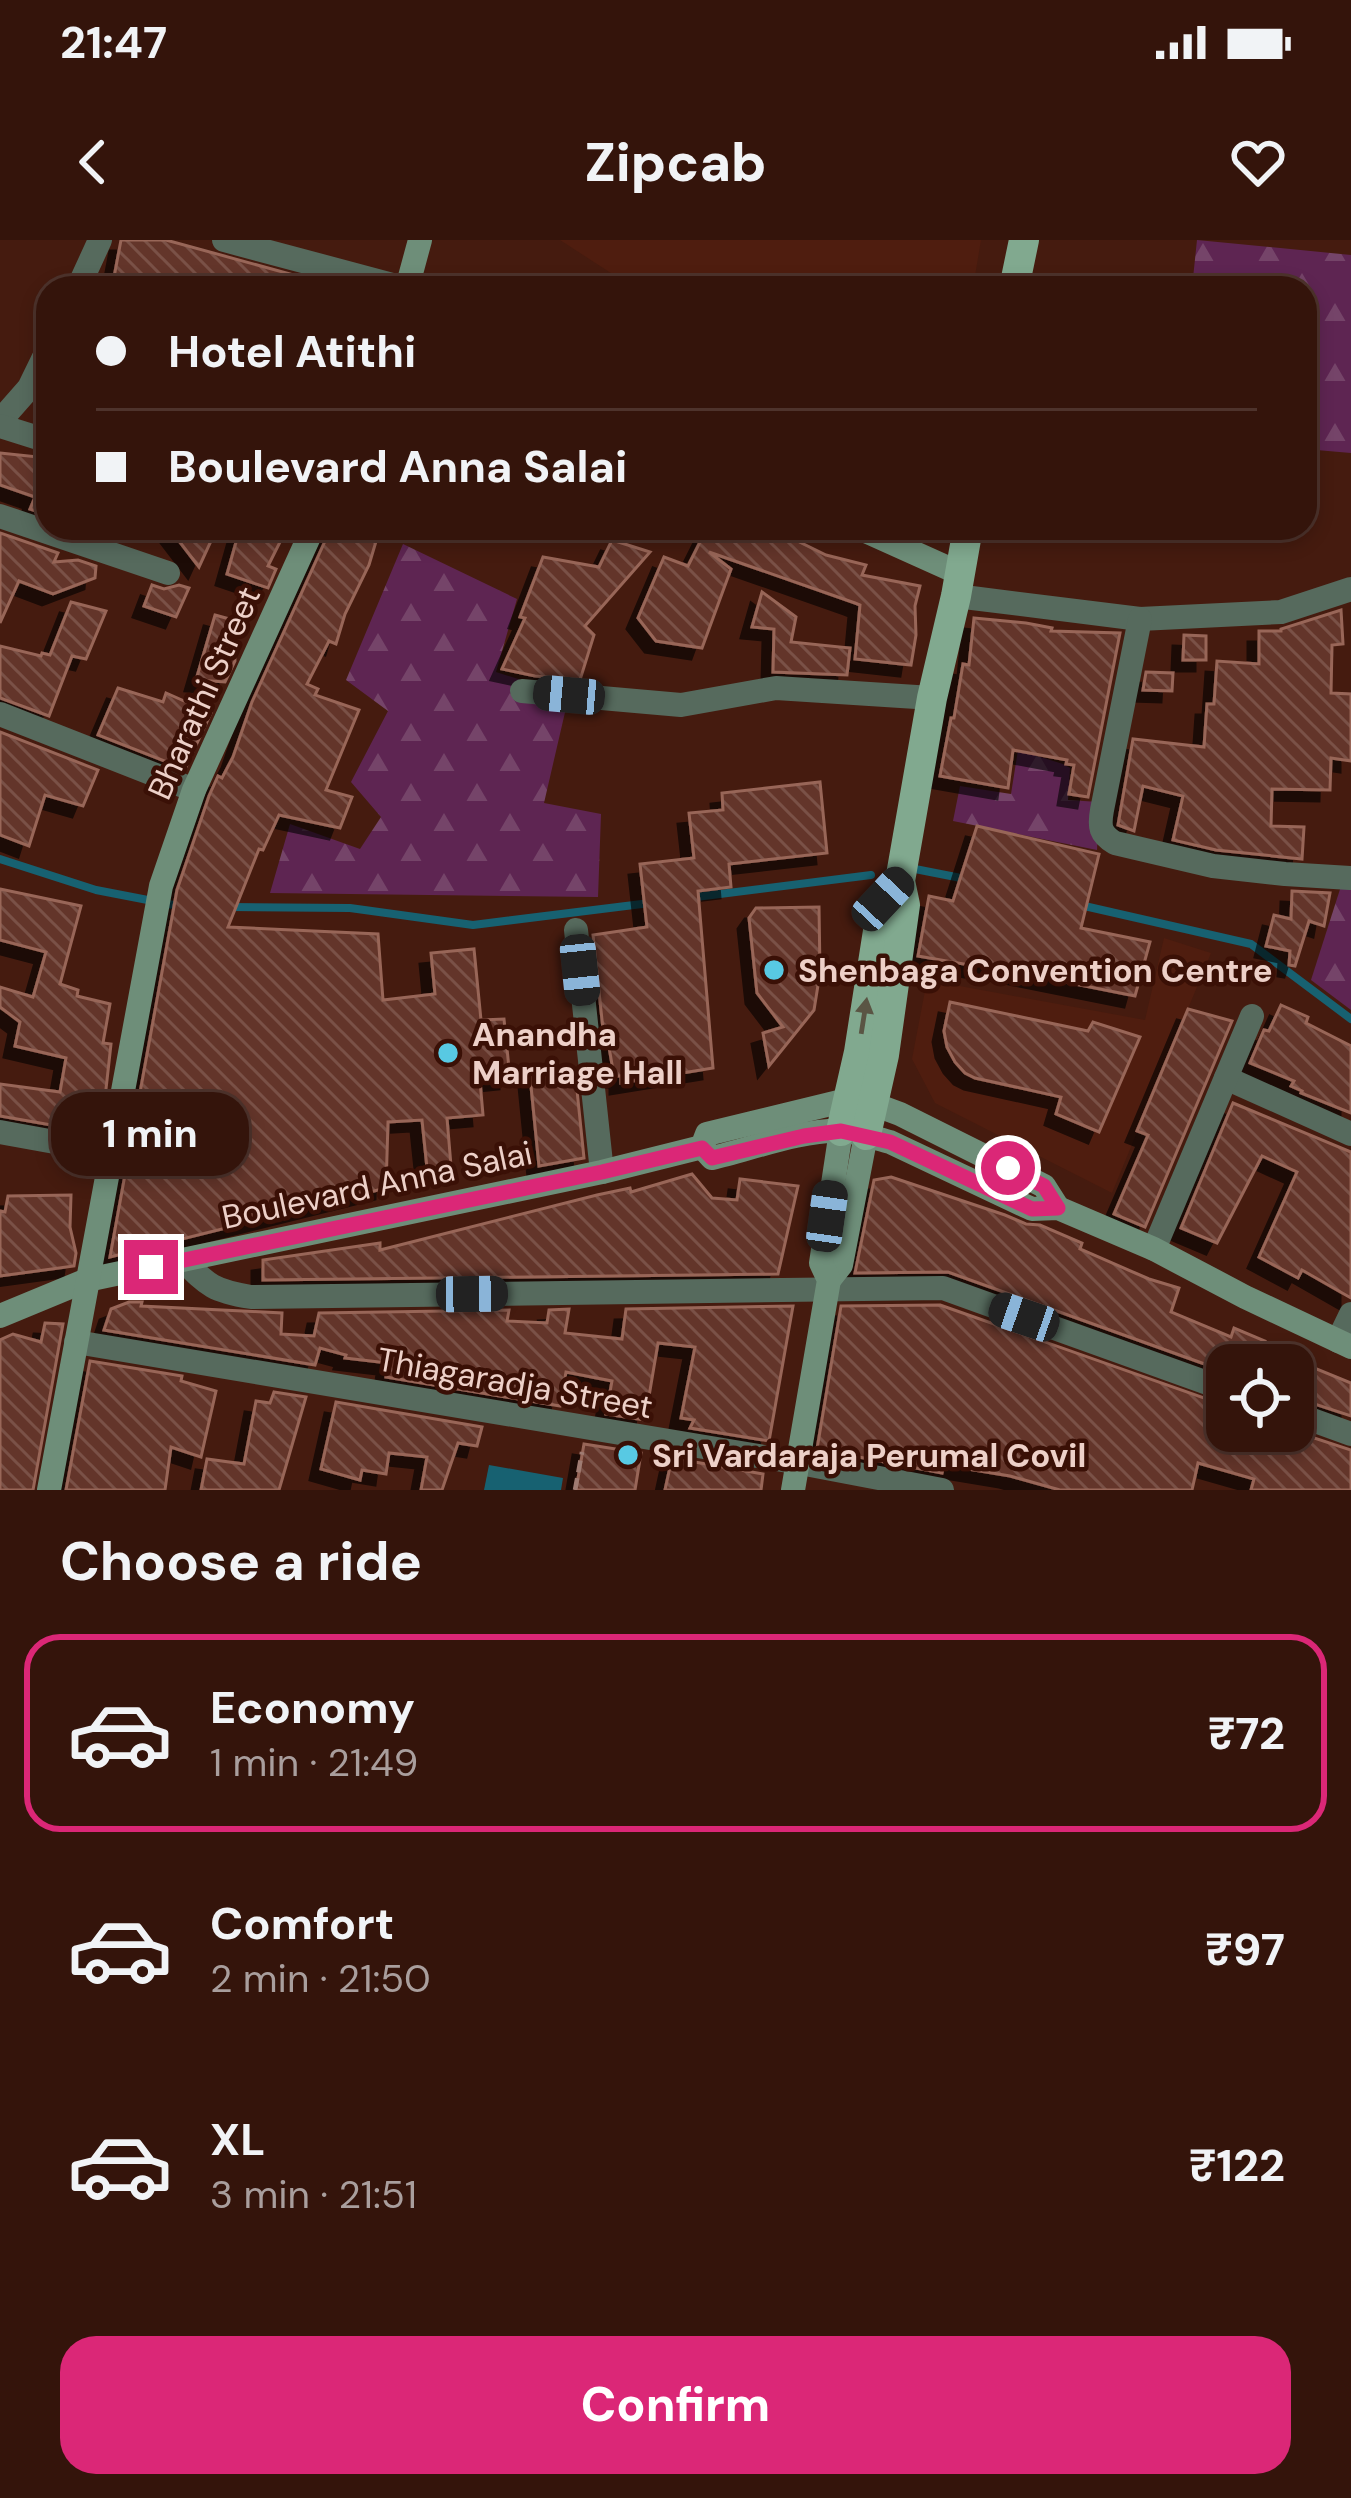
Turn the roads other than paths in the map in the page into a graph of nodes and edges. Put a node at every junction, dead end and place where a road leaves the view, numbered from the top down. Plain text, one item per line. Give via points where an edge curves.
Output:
1 (100, 240) edge
2 (224, 240) edge
3 (420, 240) edge
4 (1024, 240) edge
5 (84, 276) edge
6 (360, 276) edge
7 (409, 276) edge
8 (1016, 276) edge
9 (36, 374) edge
10 (0, 423) edge
11 (36, 436) edge
12 (0, 517) edge
13 (36, 529) edge
14 (69, 540) edge
15 (308, 540) edge
16 (880, 540) edge
17 (966, 540) edge
18 (168, 573) dead end
19 (958, 585) junction
20 (1351, 589) edge
21 (1139, 619) junction
22 (522, 692) dead end
23 (932, 698) junction
24 (0, 714) edge
25 (194, 790) junction
26 (1351, 855) edge
27 (1350, 878) edge
28 (576, 930) dead end
29 (1252, 1016) dead end
30 (1226, 1078) junction
31 (857, 1118) junction
32 (0, 1132) edge
33 (1351, 1134) edge
34 (110, 1152) junction
35 (602, 1172) junction
36 (1154, 1249) junction
37 (183, 1260) junction
38 (87, 1280) junction
39 (828, 1285) junction
40 (1351, 1314) edge
41 (0, 1316) edge
42 (76, 1342) junction
43 (1344, 1344) edge
44 (1206, 1382) edge
45 (1314, 1421) edge
46 (1351, 1434) edge
47 (800, 1463) junction
48 (49, 1490) edge
49 (794, 1490) edge
50 (942, 1490) edge

1 - 5 street
2 - 6 street
3 - 7 street
4 - 8 main road
9 - 10 street
10 - 11 street
12 - 13 street
14 - 18 street
15 - 25 street, Bharathi Street
16 - 19 street
17 - 19 main road
19 - 21 street
19 - 23 main road
20 - 21 street via 1281,612
21 - 27 street via 1103,836 1213,866
22 - 23 street via 681,705 776,688
23 - 31 main road via 900,881 883,899
24 - 25 street
25 - 34 street, Bharathi Street via 150,933
26 - 27 street
28 - 35 street
29 - 30 street
30 - 33 street
30 - 36 street
31 - 35 street, Boulevard Anna Salai via 712,1158 702,1148
31 - 36 street via 900,1114 1044,1186 1058,1208
31 - 39 street via 820,1263
32 - 34 street
34 - 38 street
35 - 37 street, Boulevard Anna Salai
36 - 43 street
37 - 38 street, Boulevard Anna Salai
37 - 39 street via 208,1286 251,1297
38 - 41 street, Boulevard Anna Salai
38 - 42 street
39 - 44 street via 943,1288
39 - 47 street
40 - 43 street
42 - 47 street, Thiagaradja Street
42 - 48 street
45 - 46 street
47 - 49 street
47 - 50 street, Thiagaradja Street

